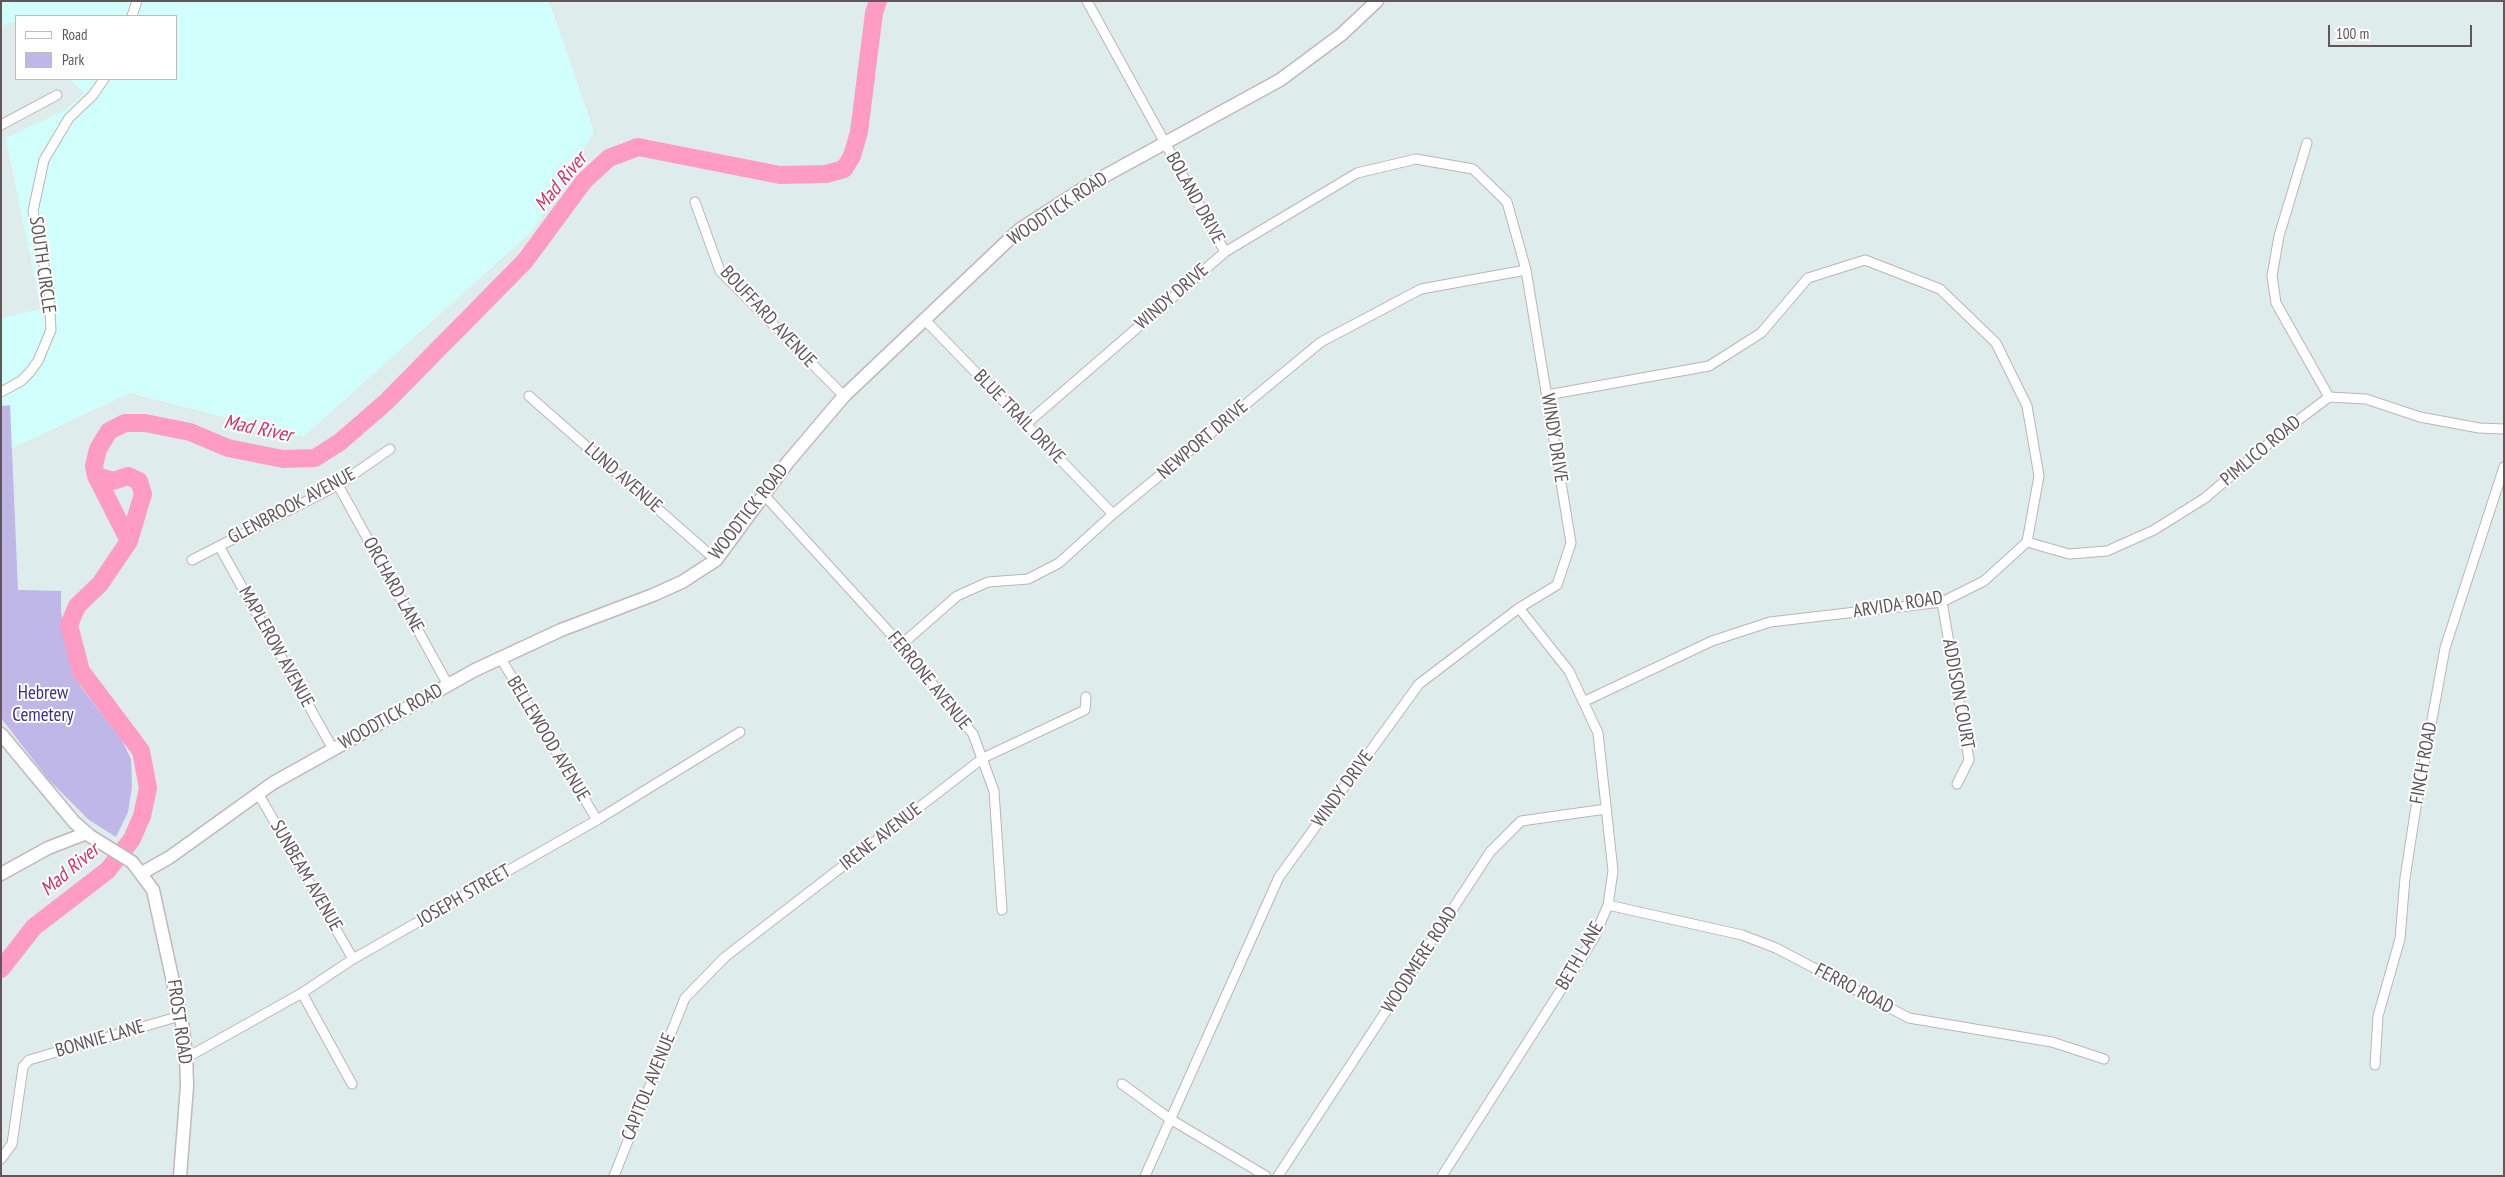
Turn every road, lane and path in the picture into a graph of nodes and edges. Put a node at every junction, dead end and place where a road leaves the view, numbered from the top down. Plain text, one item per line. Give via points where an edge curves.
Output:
1 (137, 1) edge
2 (1087, 1) edge
3 (1377, 1) edge
4 (132, 15) edge
5 (103, 80) edge
6 (57, 95) dead end
7 (1, 125) edge
8 (2308, 143) dead end
9 (1165, 144) junction
10 (695, 202) dead end
11 (1225, 252) junction
12 (1526, 270) junction
13 (924, 319) junction
14 (1, 392) edge
15 (1547, 395) junction
16 (529, 396) dead end
17 (844, 396) junction
18 (2329, 397) junction
19 (1026, 424) junction
20 (2504, 429) edge
21 (390, 449) dead end
22 (2504, 467) edge
23 (338, 485) junction
24 (765, 496) junction
25 (1113, 514) junction
26 (2027, 542) junction
27 (219, 546) junction
28 (192, 560) dead end
29 (716, 560) junction
30 (1942, 602) junction
31 (1519, 608) junction
32 (901, 645) junction
33 (500, 657) junction
34 (448, 685) junction
35 (1086, 697) dead end
36 (1583, 702) junction
37 (740, 732) dead end
38 (1, 734) edge
39 (333, 748) junction
40 (983, 758) junction
41 (1957, 784) dead end
42 (258, 793) junction
43 (1606, 809) junction
44 (596, 820) junction
45 (87, 833) junction
46 (142, 873) junction
47 (1, 874) edge
48 (1608, 905) junction
49 (1002, 910) dead end
50 (353, 959) junction
51 (302, 993) junction
52 (685, 998) joint
53 (180, 1016) junction
54 (186, 1058) junction
55 (2104, 1059) dead end
56 (2375, 1065) dead end
57 (352, 1084) dead end
58 (1122, 1084) dead end
59 (1170, 1119) junction
60 (1, 1159) edge
61 (180, 1176) edge
62 (614, 1176) edge
63 (1145, 1176) edge
64 (1266, 1176) edge
65 (1278, 1176) edge
66 (1442, 1176) edge

1 - 4 street
2 - 9 street, BOLAND DRIVE
3 - 9 main road, WOODTICK ROAD via 1342,34 1280,80
5 - 14 street, SOUTH CIRCLE via 69,118 44,160 33,211 49,289 50,330 30,372
6 - 7 street
8 - 18 street via 2279,236 2272,276 2276,303
9 - 11 street, BOLAND DRIVE
9 - 13 main road, WOODTICK ROAD via 1090,184 1019,230
10 - 17 street, BOUFFARD AVENUE via 720,271
11 - 12 street, WINDY DRIVE via 1357,173 1416,159 1474,170 1507,202
11 - 19 street, WINDY DRIVE
12 - 15 street, WINDY DRIVE
12 - 25 street, NEWPORT DRIVE via 1421,289 1321,342
13 - 17 main road, WOODTICK ROAD
13 - 19 street, BLUE TRAIL DRIVE
15 - 26 street via 1709,366 1761,333 1808,278 1865,260 1940,289 1996,343 2027,406 2039,476
15 - 31 street, WINDY DRIVE via 1571,543 1557,585
16 - 29 street, LUND AVENUE
17 - 24 main road, WOODTICK ROAD via 788,462
18 - 20 street via 2366,399 2420,417 2479,428
18 - 26 street, PIMLICO ROAD via 2205,498 2154,530 2106,551 2069,554
19 - 25 street, BLUE TRAIL DRIVE
21 - 23 street, GLENBROOK AVENUE
22 - 56 street, FINCH ROAD via 2445,648 2414,813 2400,939 2378,1016
23 - 27 street, GLENBROOK AVENUE
23 - 34 street, ORCHARD LANE
24 - 29 main road, WOODTICK ROAD
24 - 32 street, FERRONE AVENUE
25 - 32 street, NEWPORT DRIVE via 1059,563 1028,579 988,582 957,596
26 - 30 street, ARVIDA ROAD via 1984,581
27 - 28 street, GLENBROOK AVENUE
27 - 39 street, MAPLEROW AVENUE
29 - 33 main road, WOODTICK ROAD via 682,582
30 - 36 street, ARVIDA ROAD via 1770,622 1712,641
30 - 41 street, ADDISON COURT via 1969,760
31 - 36 street, BETH LANE via 1569,672
31 - 59 street, WINDY DRIVE via 1419,684 1279,877
32 - 40 street, FERRONE AVENUE via 973,734
33 - 34 main road, WOODTICK ROAD
33 - 44 street, BELLEWOOD AVENUE
34 - 39 main road, WOODTICK ROAD
35 - 40 street, IRENE AVENUE via 1085,710
36 - 43 street, BETH LANE via 1598,733
37 - 44 street, JOSEPH STREET
38 - 45 main road
39 - 42 main road, WOODTICK ROAD
40 - 49 street, FERRONE AVENUE via 994,791
40 - 52 street, IRENE AVENUE via 725,957
42 - 46 main road, WOODTICK ROAD via 170,857
42 - 50 street, SUNBEAM AVENUE
43 - 48 street, BETH LANE via 1613,871
43 - 65 street, WOODMERE ROAD via 1521,821 1490,852
44 - 50 street, JOSEPH STREET
45 - 46 main road via 129,860
45 - 47 main road via 55,844
46 - 53 main road, FROST ROAD via 155,894
48 - 55 street, FERRO ROAD via 1742,935 1776,948 1909,1018 2052,1042
48 - 66 street, BETH LANE via 1594,938
50 - 51 street, JOSEPH STREET
51 - 54 street, JOSEPH STREET
51 - 57 street
52 - 62 street, CAPITOL AVENUE
53 - 54 main road, FROST ROAD
53 - 60 street, BONNIE LANE via 29,1060 23,1067 12,1144
54 - 61 main road, FROST ROAD
58 - 59 street
59 - 63 street, WINDY DRIVE
59 - 64 street

